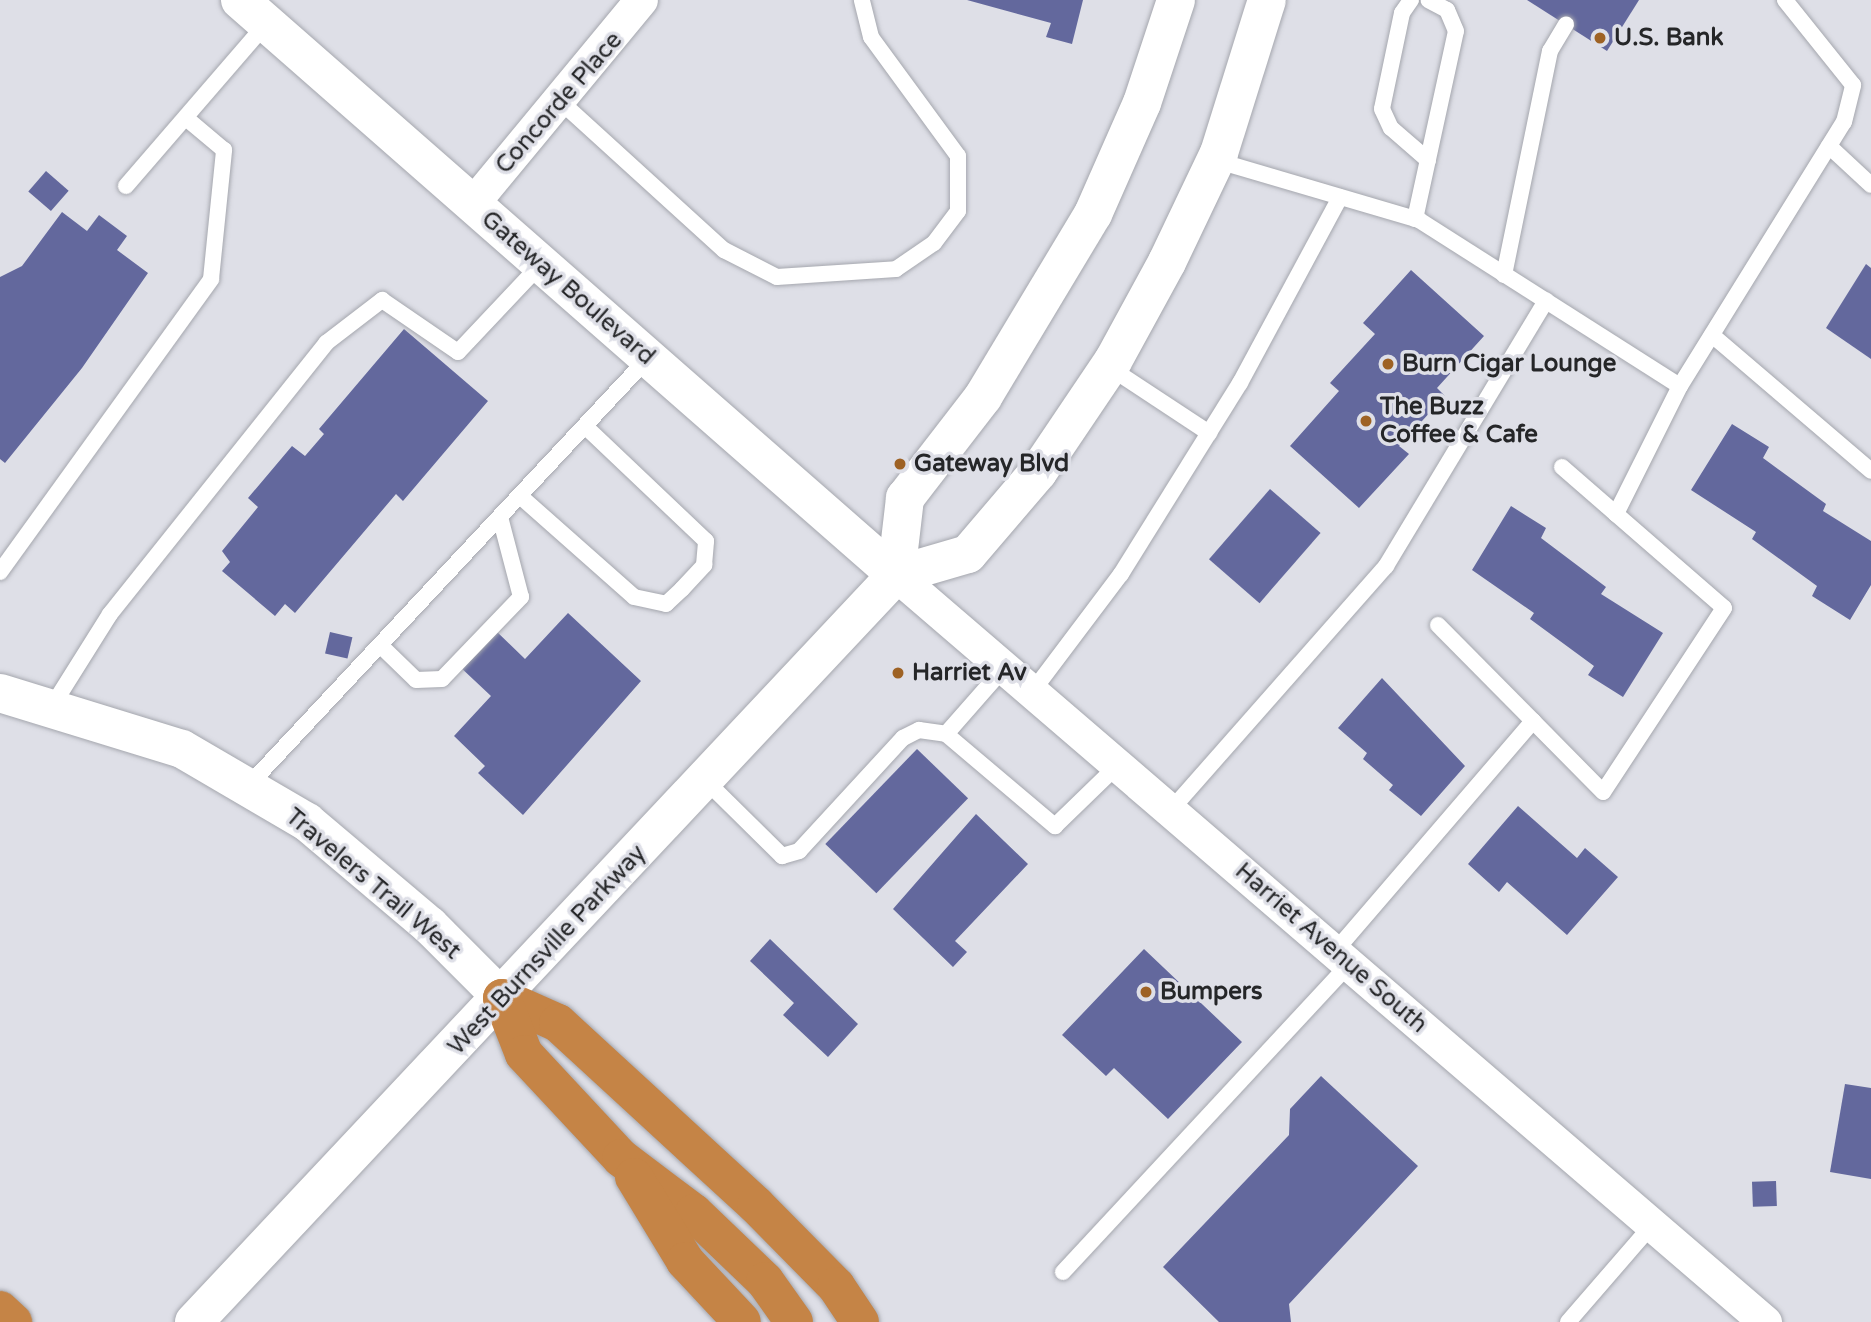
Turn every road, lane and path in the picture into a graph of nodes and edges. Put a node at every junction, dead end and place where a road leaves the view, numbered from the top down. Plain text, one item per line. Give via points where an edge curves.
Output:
1 (642, 0) edge
2 (862, 0) edge
3 (1176, 0) edge
4 (1267, 0) edge
5 (1410, 0) edge
6 (1428, 0) edge
7 (1785, 0) edge
8 (253, 12) edge
9 (1566, 24) dead end
10 (560, 101) junction
11 (186, 118) junction
12 (1829, 146) junction
13 (1215, 160) junction
14 (1428, 160) junction
15 (1871, 185) edge
16 (127, 186) dead end
17 (1340, 197) junction
18 (472, 204) junction
19 (1415, 219) junction
20 (541, 264) junction
21 (1504, 275) junction
22 (1546, 301) junction
23 (1712, 335) junction
24 (648, 358) junction
25 (1109, 367) junction
26 (1680, 386) junction
27 (585, 426) junction
28 (1209, 433) junction
29 (1562, 467) dead end
30 (1871, 471) edge
31 (520, 495) junction
32 (1616, 514) junction
33 (500, 517) junction
34 (0, 572) edge
35 (896, 575) junction
36 (1438, 625) dead end
37 (380, 645) junction
38 (1004, 668) junction
39 (1032, 692) junction
40 (0, 693) edge
41 (51, 709) junction
42 (1533, 720) junction
43 (946, 734) junction
44 (1118, 765) junction
45 (704, 779) junction
46 (247, 787) junction
47 (1170, 811) junction
48 (1341, 958) junction
49 (502, 998) junction
50 (621, 1158) junction
51 (1653, 1224) junction
52 (1063, 1272) dead end
53 (0, 1310) edge
54 (1751, 1318) edge
55 (197, 1320) edge
56 (13, 1322) edge
57 (742, 1322) edge
58 (794, 1322) edge
59 (860, 1322) edge
60 (1568, 1322) edge

1 - 10 street, Concorde Place
2 - 10 lane via 871,37 958,156 958,211 934,243 896,269 777,277 724,250
3 - 35 street via 1142,103 1093,214 983,397 905,498
4 - 13 street
5 - 14 lane via 1402,13 1382,109 1391,128
6 - 14 lane via 1447,10 1456,31
7 - 12 lane via 1853,85
8 - 11 lane
8 - 18 street, Gateway Boulevard
9 - 21 lane via 1549,51
10 - 18 street, Concorde Place
11 - 16 lane
11 - 34 lane via 224,150 211,279
12 - 15 lane
12 - 23 lane
13 - 17 lane
13 - 25 street
14 - 19 lane
17 - 19 lane
17 - 28 lane
18 - 20 street, Gateway Boulevard
19 - 21 lane
20 - 24 street, Gateway Boulevard
20 - 41 lane via 458,352 382,300 326,343 110,614
21 - 22 lane
22 - 26 lane
22 - 47 lane via 1385,566
23 - 26 lane
23 - 30 lane
24 - 27 lane
24 - 35 street, Gateway Boulevard
25 - 28 lane
25 - 35 street via 1038,472 968,554
26 - 32 lane
27 - 31 lane
27 - 31 lane via 706,541 704,565 682,589 666,604 634,597
28 - 39 lane via 1121,574
29 - 32 lane
31 - 33 lane
32 - 42 lane via 1724,608 1603,792
33 - 37 lane
33 - 37 lane via 520,597 442,679 416,680
35 - 38 street, Harriet Avenue South
35 - 45 street, West Burnsville Parkway
36 - 42 lane
37 - 46 lane
38 - 39 street, Harriet Avenue South
38 - 43 lane
39 - 44 street, Harriet Avenue South
40 - 41 street, Travelers Trail West
41 - 46 street, Travelers Trail West via 182,749
42 - 48 lane
43 - 44 lane via 1055,826
43 - 45 lane via 919,730 903,738 799,850 782,856
44 - 47 street, Harriet Avenue South
45 - 49 street, West Burnsville Parkway
46 - 49 street, Travelers Trail West via 307,822 429,925
47 - 48 street, Harriet Avenue South
48 - 51 street, Harriet Avenue South
48 - 52 lane
49 - 50 highway via 524,1054
49 - 55 street, West Burnsville Parkway
49 - 59 highway via 558,1023 756,1205 836,1286
50 - 57 highway via 685,1261
50 - 58 highway via 737,1254
51 - 54 street, Harriet Avenue South
51 - 60 lane
53 - 56 highway

